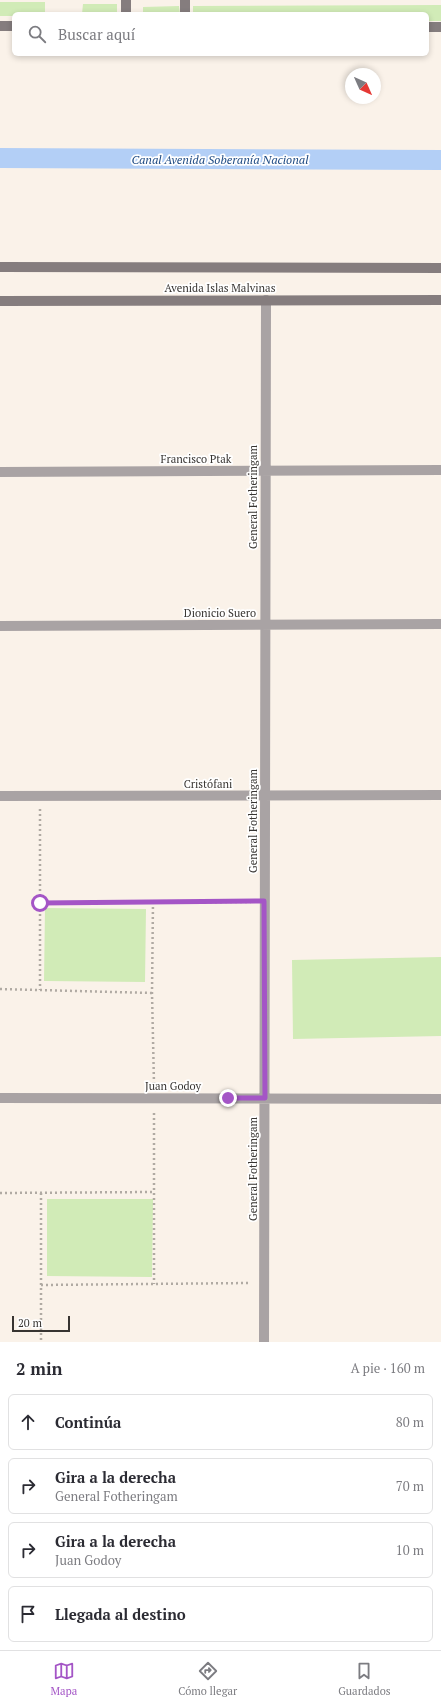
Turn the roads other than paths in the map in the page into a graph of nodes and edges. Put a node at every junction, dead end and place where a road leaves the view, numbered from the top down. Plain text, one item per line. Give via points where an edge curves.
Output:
1 (126, 0) edge
2 (185, 0) edge
3 (126, 12) edge
4 (185, 12) edge
5 (0, 26) edge
6 (12, 26) edge
7 (429, 27) edge
8 (441, 27) edge
9 (0, 267) edge
10 (441, 268) edge
11 (266, 300) junction
12 (441, 300) edge
13 (0, 301) edge
14 (441, 470) edge
15 (265, 471) junction
16 (0, 472) edge
17 (441, 624) edge
18 (265, 625) junction
19 (0, 626) edge
20 (441, 795) edge
21 (0, 796) edge
22 (265, 796) junction
23 (0, 1098) edge
24 (265, 1098) junction
25 (441, 1099) edge
26 (264, 1342) edge

1 - 3 street
2 - 4 street
5 - 6 street
7 - 8 street
9 - 10 street, Avenida Islas Malvinas
11 - 12 street, Avenida Islas Malvinas
11 - 13 street, Avenida Islas Malvinas
11 - 15 street, General Fotheringam
14 - 15 street, Francisco Ptak
15 - 16 street, Francisco Ptak
15 - 18 street, General Fotheringam
17 - 18 street, Dionicio Suero
18 - 19 street, Dionicio Suero
18 - 22 street, General Fotheringam
20 - 22 street, Cristófani
21 - 22 street, Cristófani
22 - 24 street, General Fotheringam
23 - 24 street, Juan Godoy
24 - 25 street, Juan Godoy
24 - 26 street, General Fotheringam

